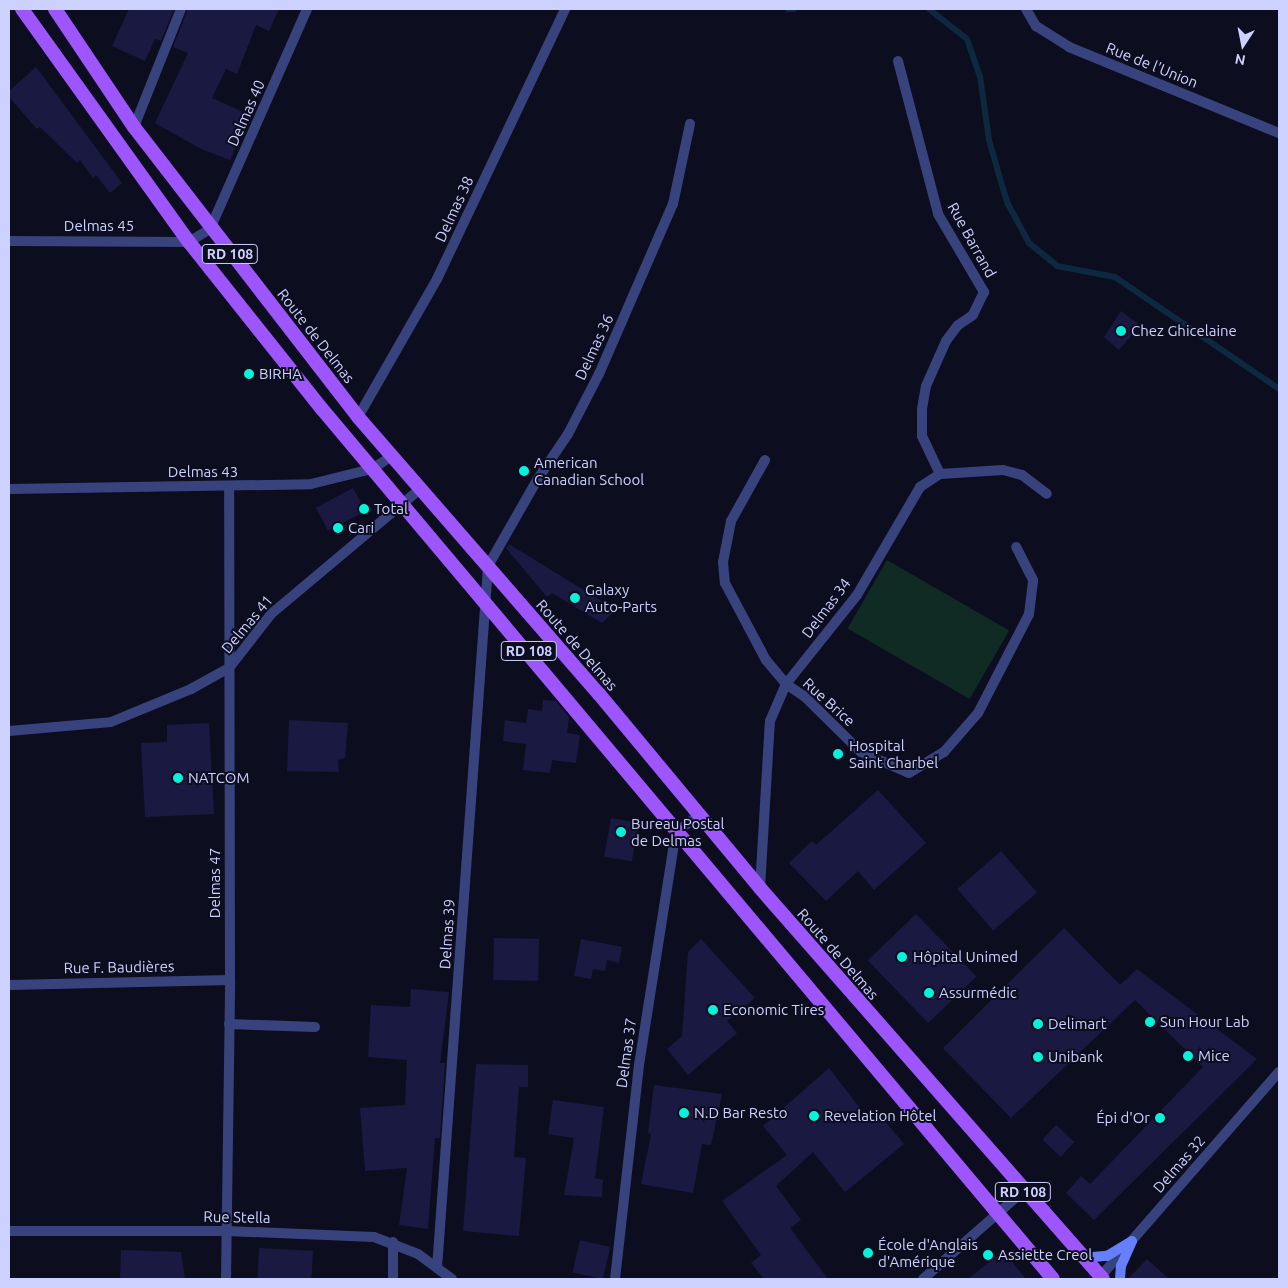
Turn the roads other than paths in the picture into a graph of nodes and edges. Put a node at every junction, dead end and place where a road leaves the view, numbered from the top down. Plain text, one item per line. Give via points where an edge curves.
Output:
1 (22, 9) edge
2 (54, 9) edge
3 (181, 9) edge
4 (307, 9) edge
5 (564, 9) edge
6 (1026, 9) edge
7 (898, 61) dead end
8 (690, 124) dead end
9 (134, 127) junction
10 (1279, 133) edge
11 (210, 228) junction
12 (9, 241) edge
13 (189, 242) junction
14 (358, 417) junction
15 (392, 456) junction
16 (765, 460) dead end
17 (372, 469) junction
18 (940, 474) junction
19 (229, 486) junction
20 (9, 489) edge
21 (420, 489) junction
22 (1047, 494) dead end
23 (403, 504) junction
24 (1016, 547) dead end
25 (488, 566) junction
26 (488, 602) junction
27 (229, 668) junction
28 (786, 684) junction
29 (9, 731) edge
30 (700, 815) junction
31 (676, 832) junction
32 (760, 888) junction
33 (230, 980) junction
34 (9, 985) edge
35 (229, 1024) junction
36 (315, 1027) dead end
37 (1279, 1072) edge
38 (1023, 1191) junction
39 (999, 1213) junction
40 (227, 1231) junction
41 (9, 1232) edge
42 (1132, 1241) junction
43 (393, 1242) junction
44 (1082, 1258) junction
45 (437, 1268) junction
46 (1051, 1277) edge
47 (1100, 1278) edge
48 (226, 1279) edge
49 (393, 1279) edge
50 (452, 1279) edge
51 (615, 1279) edge
52 (923, 1279) edge
53 (1120, 1279) edge

1 - 13 main road, RD 108
2 - 9 main road, Route de Delmas / RD 108
3 - 9 street
4 - 11 street, Delmas 40
5 - 14 street, Delmas 38 via 437,279
6 - 10 street, Rue de l'Union via 1036,26 1070,47
7 - 18 street, Rue Barrand via 938,214 984,292 973,315 958,325 946,341 926,386 922,436
8 - 25 street, Delmas 36 via 673,204 599,374 568,434 537,480
9 - 11 main road, Route de Delmas / RD 108
11 - 13 street
11 - 14 main road, Route de Delmas / RD 108
12 - 13 street, Delmas 45
13 - 17 main road, RD 108
14 - 15 main road, Route de Delmas / RD 108
15 - 17 street, Delmas 43
15 - 21 main road, Route de Delmas / RD 108
16 - 28 street, Rue Brice via 731,521 723,562 725,583 746,626
17 - 19 street, Delmas 43 via 311,484
17 - 23 main road, RD 108
18 - 22 street via 1003,470 1022,475
18 - 28 street, Delmas 34 via 920,487 857,594
19 - 20 street, Delmas 43
19 - 27 street, Delmas 47
21 - 23 street, Delmas 41
21 - 25 main road, Route de Delmas / RD 108
23 - 26 main road, RD 108
23 - 27 street, Delmas 41 via 271,614
24 - 28 street, Rue Brice via 1033,580 1029,614 978,713 944,752 909,774 861,752 804,696
25 - 26 street, Delmas 39
25 - 30 main road, Route de Delmas / RD 108
26 - 31 main road, RD 108
26 - 45 street, Delmas 39
27 - 29 street, Delmas 41 via 191,689 111,722
27 - 33 street, Delmas 47
28 - 32 street, Delmas 34 via 770,721
30 - 31 street
30 - 32 main road, Route de Delmas / RD 108
31 - 39 main road, RD 108
31 - 51 street, Delmas 37 via 639,1065
32 - 38 main road, Route de Delmas / RD 108
33 - 34 street, Rue F. Baudières
33 - 35 street, Delmas 47
35 - 36 street
35 - 40 street, Delmas 47
37 - 42 street, Delmas 32
38 - 39 street
38 - 44 main road, Route de Delmas / RD 108
39 - 46 main road, RD 108
39 - 52 street
40 - 41 street, Rue Stella
40 - 43 street, Rue Stella via 374,1237
40 - 48 street, Delmas 47
42 - 44 main road via 1107,1256
42 - 47 street, Delmas 32
42 - 53 main road via 1121,1266
43 - 45 street, Rue Stella
43 - 49 street
44 - 47 main road, Route de Delmas / RD 108
45 - 50 street, Rue Stella

